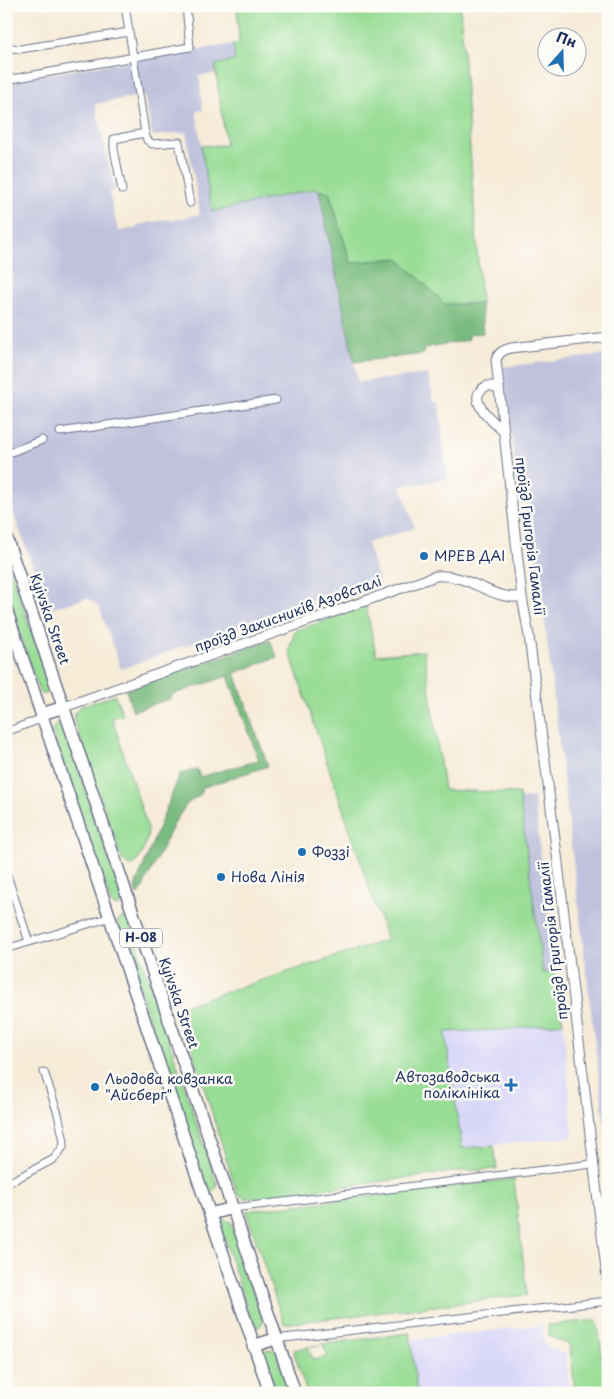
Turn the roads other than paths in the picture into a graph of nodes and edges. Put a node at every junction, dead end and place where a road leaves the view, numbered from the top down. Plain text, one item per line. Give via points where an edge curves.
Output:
1 (125, 6) edge
2 (186, 6) edge
3 (129, 32) junction
4 (6, 44) edge
5 (134, 56) junction
6 (6, 80) edge
7 (145, 133) junction
8 (122, 190) dead end
9 (190, 203) dead end
10 (608, 337) edge
11 (497, 376) junction
12 (483, 388) junction
13 (499, 390) junction
14 (276, 400) dead end
15 (60, 432) dead end
16 (504, 432) junction
17 (42, 440) dead end
18 (6, 454) edge
19 (6, 538) edge
20 (522, 597) junction
21 (6, 609) edge
22 (64, 707) junction
23 (42, 716) junction
24 (6, 732) edge
25 (6, 872) edge
26 (132, 910) junction
27 (111, 917) junction
28 (30, 942) junction
29 (6, 949) edge
30 (44, 1072) dead end
31 (593, 1164) junction
32 (6, 1184) edge
33 (233, 1208) junction
34 (210, 1214) junction
35 (608, 1286) edge
36 (608, 1301) edge
37 (276, 1339) junction
38 (253, 1346) junction
39 (270, 1393) edge
40 (294, 1393) edge

1 - 3 street
2 - 5 street via 190,47
3 - 4 street via 20,48
3 - 5 street
5 - 6 street
5 - 7 street
7 - 8 street via 114,139
7 - 9 street via 152,144 179,142
10 - 11 street, проїзд Григорія Гамалії via 503,350 496,360
11 - 12 street
11 - 13 street, проїзд Григорія Гамалії
12 - 13 street via 490,385
12 - 16 street via 479,394 480,406
13 - 16 street, проїзд Григорія Гамалії
14 - 15 street
16 - 20 street, проїзд Григорія Гамалії
17 - 18 street
19 - 22 main road, Kyivska Street / Н-08
20 - 22 street, проїзд Захисників Азовсталі via 499,595 458,577 436,576
20 - 31 street, проїзд Григорія Гамалії via 555,836
21 - 23 main road, Н-08
22 - 23 main road
22 - 26 main road, Kyivska Street / Н-08
23 - 24 street
23 - 27 main road, Н-08
25 - 28 street
26 - 27 main road
26 - 33 main road, Kyivska Street / Н-08
27 - 28 street
27 - 34 main road, Н-08
28 - 29 street
30 - 32 street via 58,1114 63,1147 54,1159
31 - 33 street
31 - 35 street, проїзд Григорія Гамалії
33 - 34 main road
33 - 37 main road, Kyivska Street / Н-08
34 - 38 main road, Н-08
36 - 37 street
37 - 38 main road
37 - 40 main road, Kyivska Street / Н-08
38 - 39 main road, Н-08

